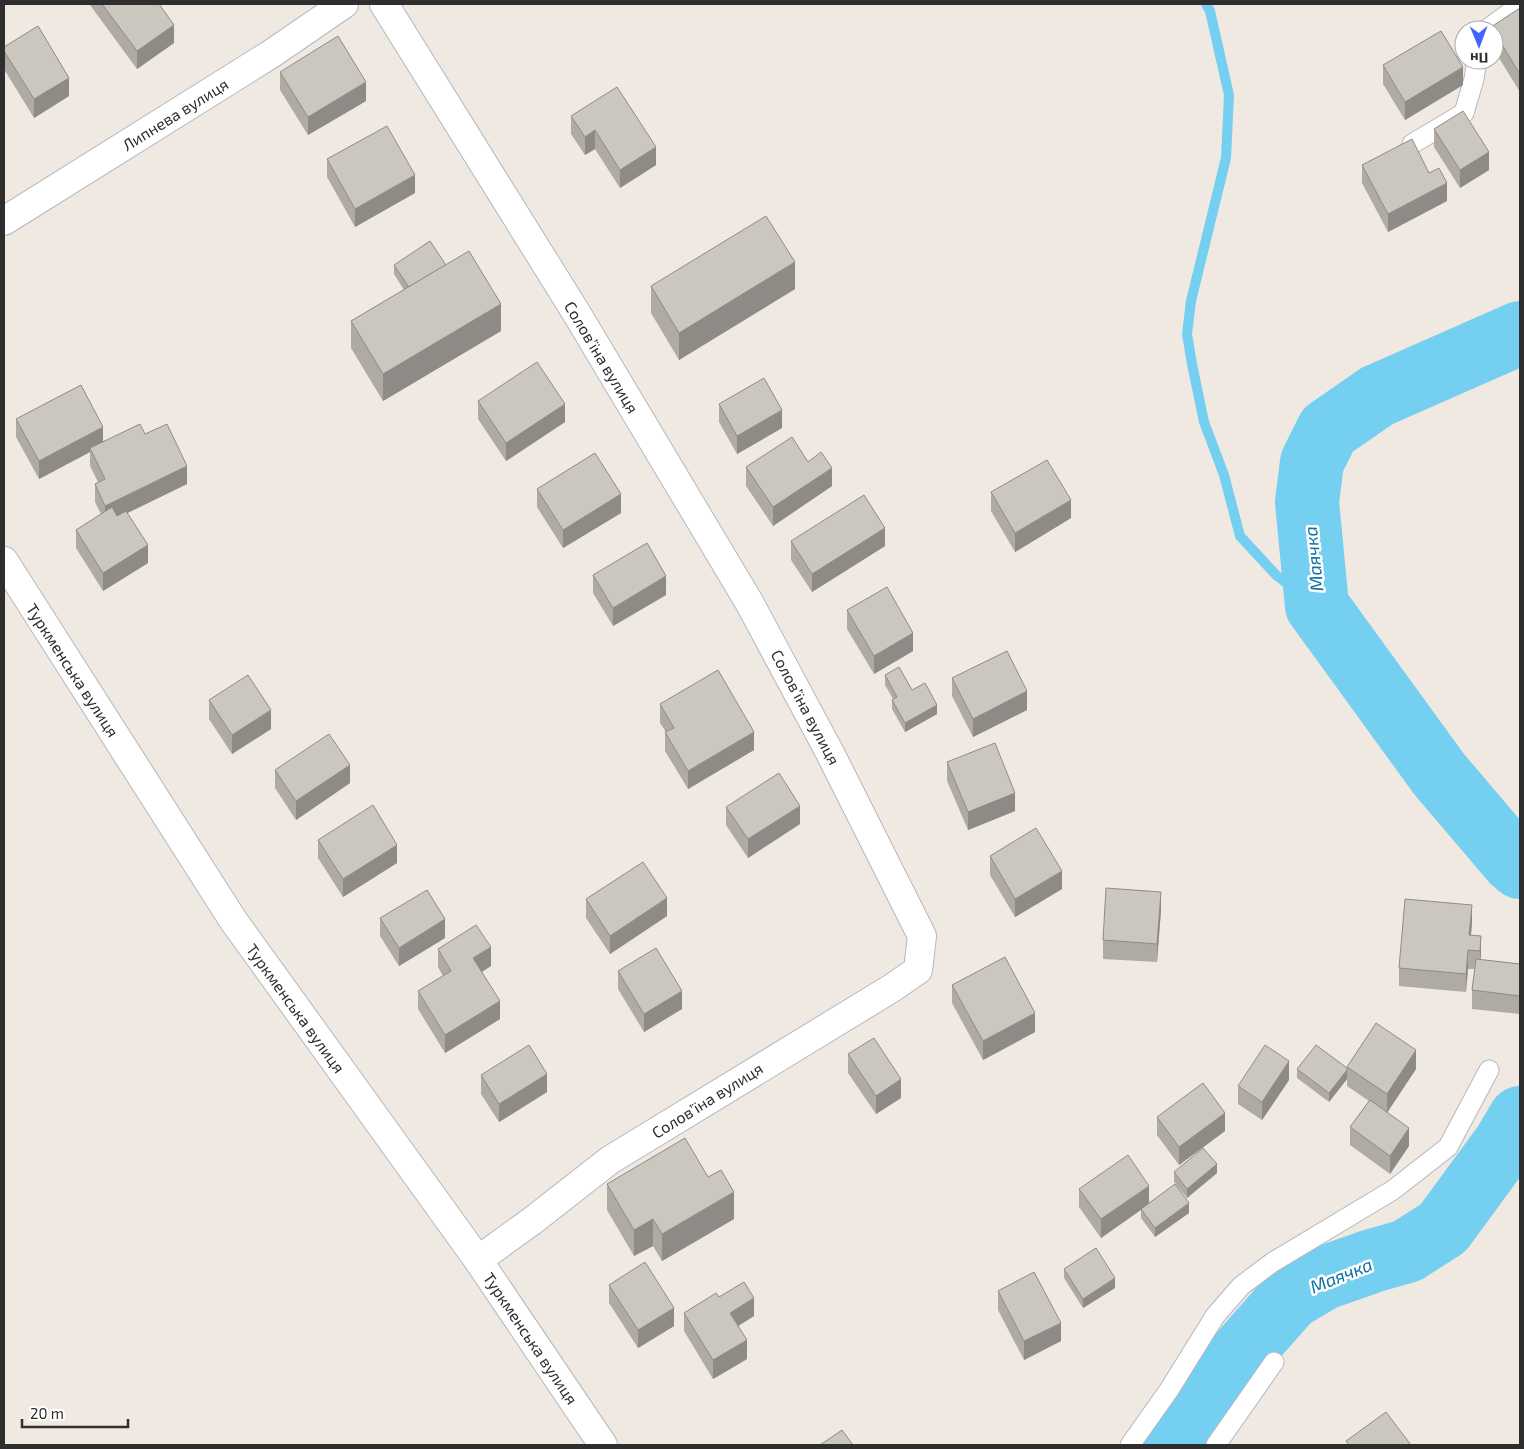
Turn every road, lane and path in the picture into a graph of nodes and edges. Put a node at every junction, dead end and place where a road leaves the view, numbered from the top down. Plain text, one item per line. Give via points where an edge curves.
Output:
1 (344, 4) edge
2 (384, 4) edge
3 (1520, 5) edge
4 (1500, 20) edge
5 (1475, 70) edge
6 (1412, 144) edge
7 (4, 221) edge
8 (4, 561) edge
9 (1489, 1070) dead end
10 (478, 1260) junction
11 (1274, 1362) dead end
12 (603, 1445) edge
13 (1130, 1445) edge
14 (1216, 1445) edge

1 - 7 street, Липнева вулиця via 271,54
2 - 10 street, Соловʼїна вулиця via 750,602 922,936 918,970 610,1160
3 - 4 lane
5 - 6 lane via 1464,113
8 - 10 street, Туркменська вулиця via 233,920
9 - 13 lane via 1448,1147 1393,1190 1272,1262 1241,1286 1215,1316
10 - 12 street, Туркменська вулиця
11 - 14 lane

